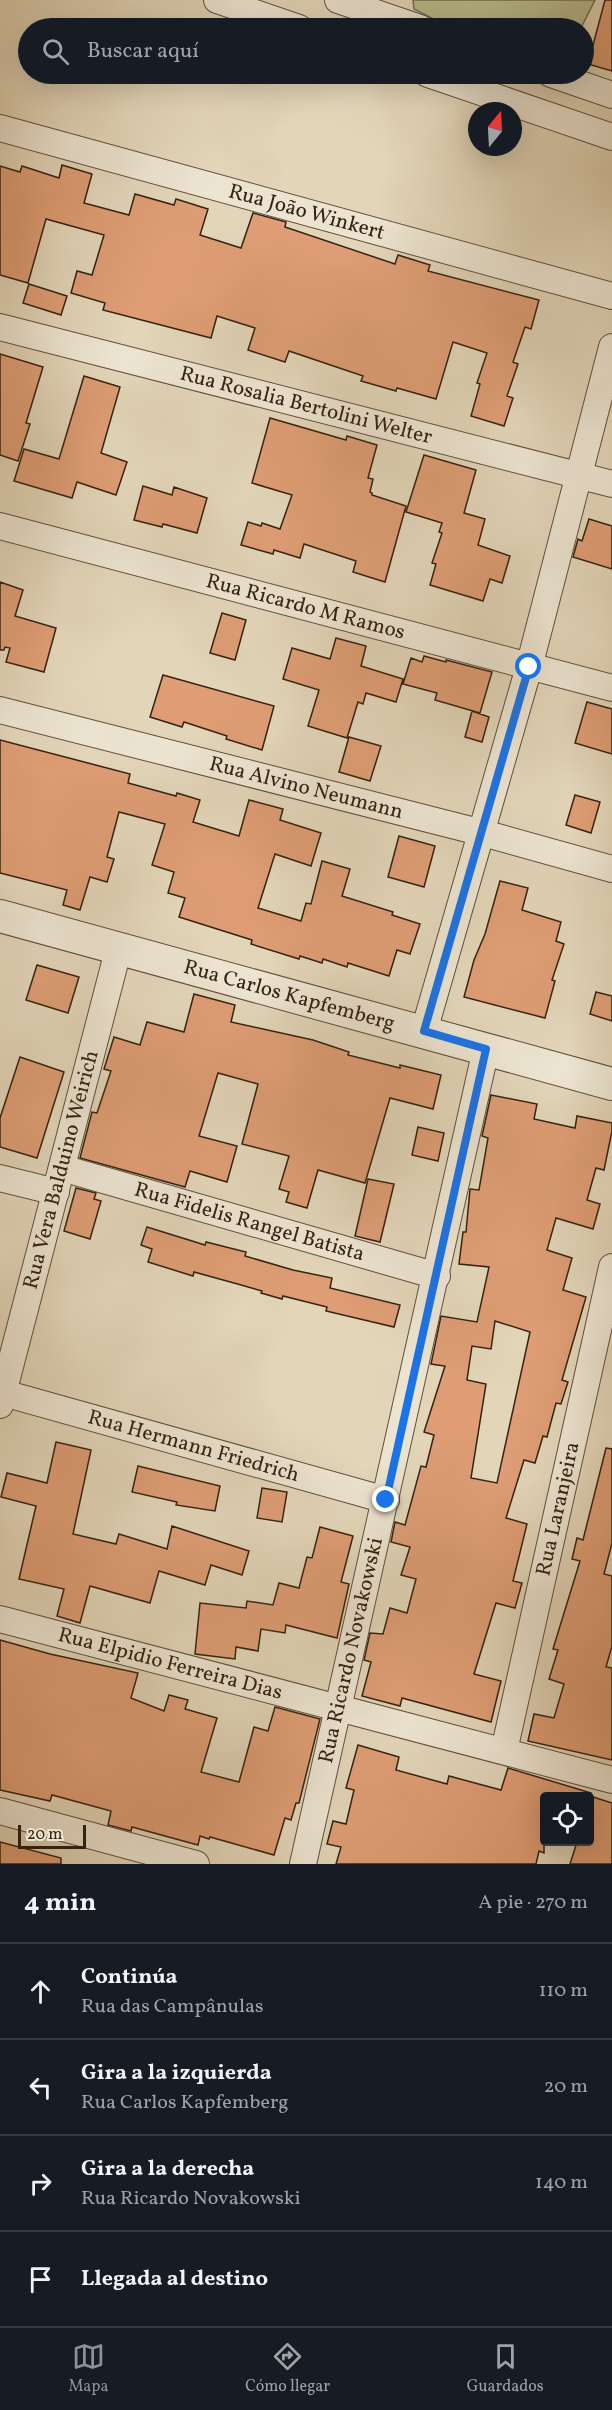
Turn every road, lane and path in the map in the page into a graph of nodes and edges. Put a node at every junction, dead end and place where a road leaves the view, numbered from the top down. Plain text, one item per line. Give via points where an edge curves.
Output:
1 (217, 0) edge
2 (338, 0) edge
3 (270, 18) edge
4 (391, 18) edge
5 (457, 84) edge
6 (580, 84) edge
7 (612, 95) edge
8 (0, 128) edge
9 (612, 138) edge
10 (612, 296) edge
11 (0, 327) edge
12 (612, 347) edge
13 (579, 475) junction
14 (612, 484) edge
15 (0, 526) edge
16 (529, 667) junction
17 (612, 688) edge
18 (0, 710) edge
19 (483, 833) junction
20 (612, 869) edge
21 (0, 916) edge
22 (118, 947) junction
23 (424, 1031) junction
24 (486, 1049) junction
25 (612, 1084) edge
26 (0, 1178) edge
27 (59, 1180) junction
28 (612, 1267) edge
29 (437, 1276) junction
30 (1, 1397) edge
31 (386, 1500) junction
32 (0, 1619) edge
33 (339, 1707) junction
34 (504, 1750) junction
35 (612, 1780) edge
36 (0, 1811) edge
37 (196, 1864) edge
38 (303, 1864) edge

1 - 3 street
2 - 4 street
5 - 9 street
6 - 7 street
8 - 10 street, Rua João Winkert
11 - 13 street, Rua Rosalia Bertolini Welter
12 - 13 street
13 - 14 street, Rua Rosalia Bertolini Welter
13 - 16 street
15 - 16 street, Rua Ricardo M Ramos
16 - 17 street, Rua Ricardo M Ramos
16 - 19 street
18 - 19 street, Rua Alvino Neumann
19 - 20 street, Rua Alvino Neumann
19 - 23 street
21 - 22 street, Rua Carlos Kapfemberg
22 - 23 street, Rua Carlos Kapfemberg
22 - 27 street, Rua Vera Balduino Weirich
23 - 24 street, Rua Carlos Kapfemberg
24 - 25 street, Rua Carlos Kapfemberg
24 - 29 street, Rua Ricardo Novakowski
26 - 27 street, Rua Fidelis Rangel Batista
27 - 29 street, Rua Fidelis Rangel Batista
27 - 30 street, Rua Vera Balduino Weirich
28 - 34 street, Rua Laranjeira
29 - 31 street, Rua Ricardo Novakowski
30 - 31 street, Rua Hermann Friedrich
31 - 33 street, Rua Ricardo Novakowski
32 - 33 street, Rua Elpidio Ferreira Dias
33 - 34 street, Rua Elpidio Ferreira Dias
33 - 38 street, Rua Ricardo Novakowski
34 - 35 street, Rua Elpidio Ferreira Dias
36 - 37 street

